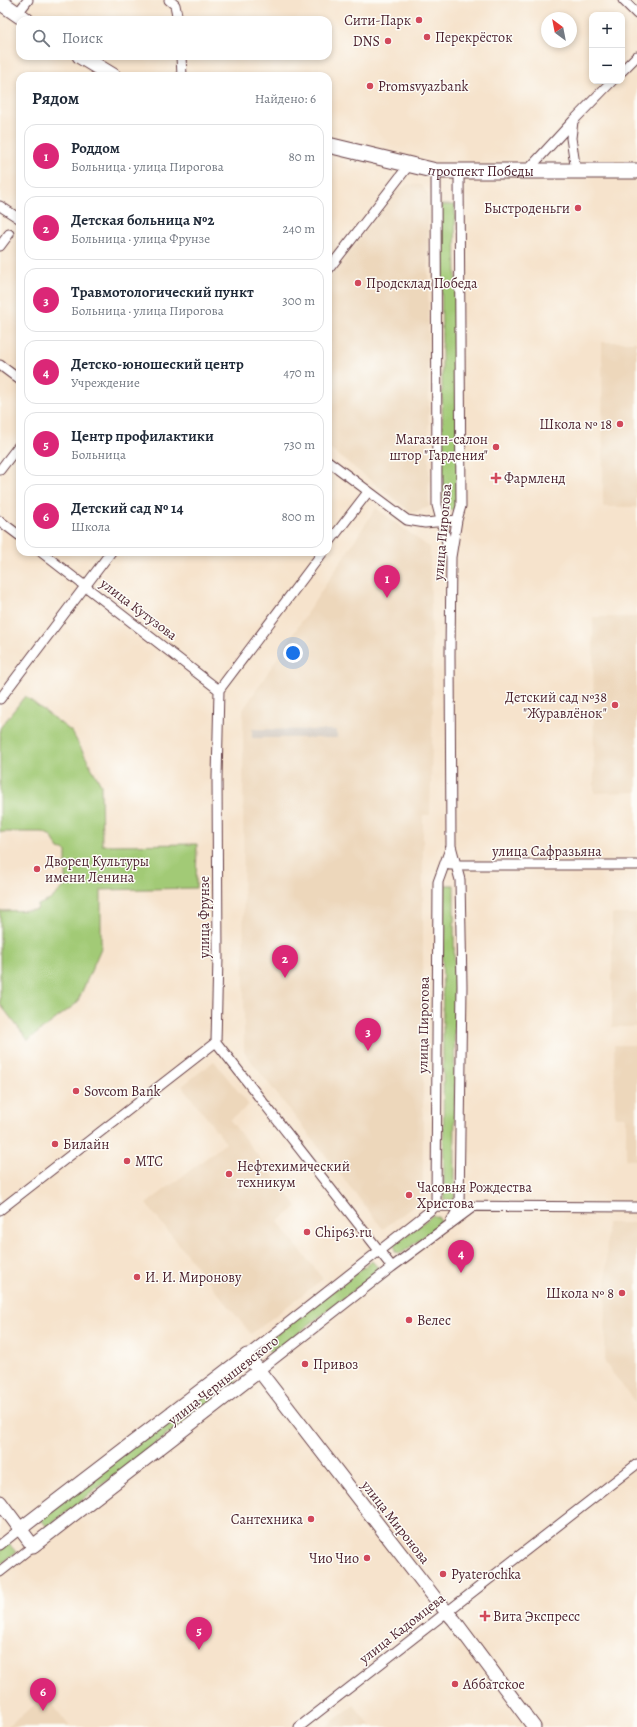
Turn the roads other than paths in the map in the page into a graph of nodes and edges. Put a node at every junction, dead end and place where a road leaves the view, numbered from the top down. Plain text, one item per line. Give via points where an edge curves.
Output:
1 (28, 0) edge
2 (169, 0) edge
3 (623, 0) edge
4 (0, 2) edge
5 (637, 14) edge
6 (21, 16) edge
7 (22, 16) edge
8 (177, 16) edge
9 (637, 56) edge
10 (87, 60) edge
11 (181, 60) edge
12 (625, 68) edge
13 (106, 72) edge
14 (182, 72) edge
15 (609, 84) edge
16 (573, 121) junction
17 (332, 146) edge
18 (409, 164) junction
19 (436, 171) junction
20 (527, 171) junction
21 (576, 171) junction
22 (637, 171) edge
23 (459, 172) junction
24 (0, 206) edge
25 (16, 216) edge
26 (9, 234) dead end
27 (0, 246) edge
28 (332, 265) edge
29 (0, 365) edge
30 (16, 377) edge
31 (16, 449) edge
32 (332, 464) edge
33 (0, 470) edge
34 (368, 492) junction
35 (457, 520) junction
36 (0, 521) edge
37 (442, 522) junction
38 (16, 533) edge
39 (332, 539) edge
40 (46, 556) edge
41 (108, 556) edge
42 (320, 556) edge
43 (451, 557) junction
44 (86, 586) junction
45 (219, 690) junction
46 (0, 699) edge
47 (451, 846) junction
48 (443, 865) junction
49 (456, 865) junction
50 (637, 865) edge
51 (216, 1042) junction
52 (436, 1206) junction
53 (459, 1207) junction
54 (473, 1207) junction
55 (637, 1207) edge
56 (0, 1210) edge
57 (449, 1225) junction
58 (379, 1250) junction
59 (392, 1267) junction
60 (247, 1355) junction
61 (260, 1371) junction
62 (637, 1464) edge
63 (0, 1502) edge
64 (20, 1529) junction
65 (0, 1545) edge
66 (33, 1546) junction
67 (0, 1572) edge
68 (446, 1612) junction
69 (298, 1727) edge
70 (534, 1727) edge

1 - 7 street
2 - 8 street via 176,5
3 - 5 street
4 - 6 main road
9 - 12 street
10 - 13 main road
11 - 14 street
15 - 16 street
16 - 20 street
16 - 21 street via 571,138
17 - 18 main road, проспект Победы
18 - 19 main road, проспект Победы
18 - 28 street
19 - 23 main road, проспект Победы
19 - 37 street, улица Пирогова via 438,505
20 - 21 main road, проспект Победы
20 - 23 main road, проспект Победы
21 - 22 main road, проспект Победы
23 - 35 street, улица Пирогова via 462,506
24 - 25 street
26 - 27 street
29 - 30 street
31 - 33 street
32 - 34 street
34 - 37 street via 408,520
34 - 39 street
35 - 37 street
35 - 43 street, улица Пирогова
36 - 38 street
37 - 43 street, улица Пирогова
40 - 44 street, улица Кутузова
41 - 44 street
42 - 45 street
43 - 47 street, улица Пирогова
44 - 45 street, улица Кутузова
44 - 46 street
45 - 51 street, улица Фрунзе
47 - 48 street, улица Пирогова
47 - 49 street, улица Пирогова
48 - 49 street, улица Сафразьяна
48 - 52 street, улица Пирогова via 438,882
49 - 50 street, улица Сафразьяна
49 - 53 street, улица Пирогова via 460,880 462,986
51 - 56 street
51 - 58 street
52 - 53 street
52 - 58 street, улица Чернышевского
53 - 54 street
53 - 57 street, улица Чернышевского
54 - 55 street
54 - 57 street
57 - 59 street, улица Чернышевского
58 - 59 street
58 - 60 street, улица Чернышевского
59 - 61 street, улица Чернышевского
60 - 61 main road, улица Миронова
60 - 64 main road, улица Чернышевского
61 - 66 main road, улица Чернышевского
61 - 68 main road, улица Миронова
62 - 68 street, улица Кадомцева
63 - 64 main road
64 - 65 street, улица Чернышевского
64 - 66 main road
66 - 67 street, улица Чернышевского
68 - 69 street, улица Кадомцева
68 - 70 main road, улица Миронова

